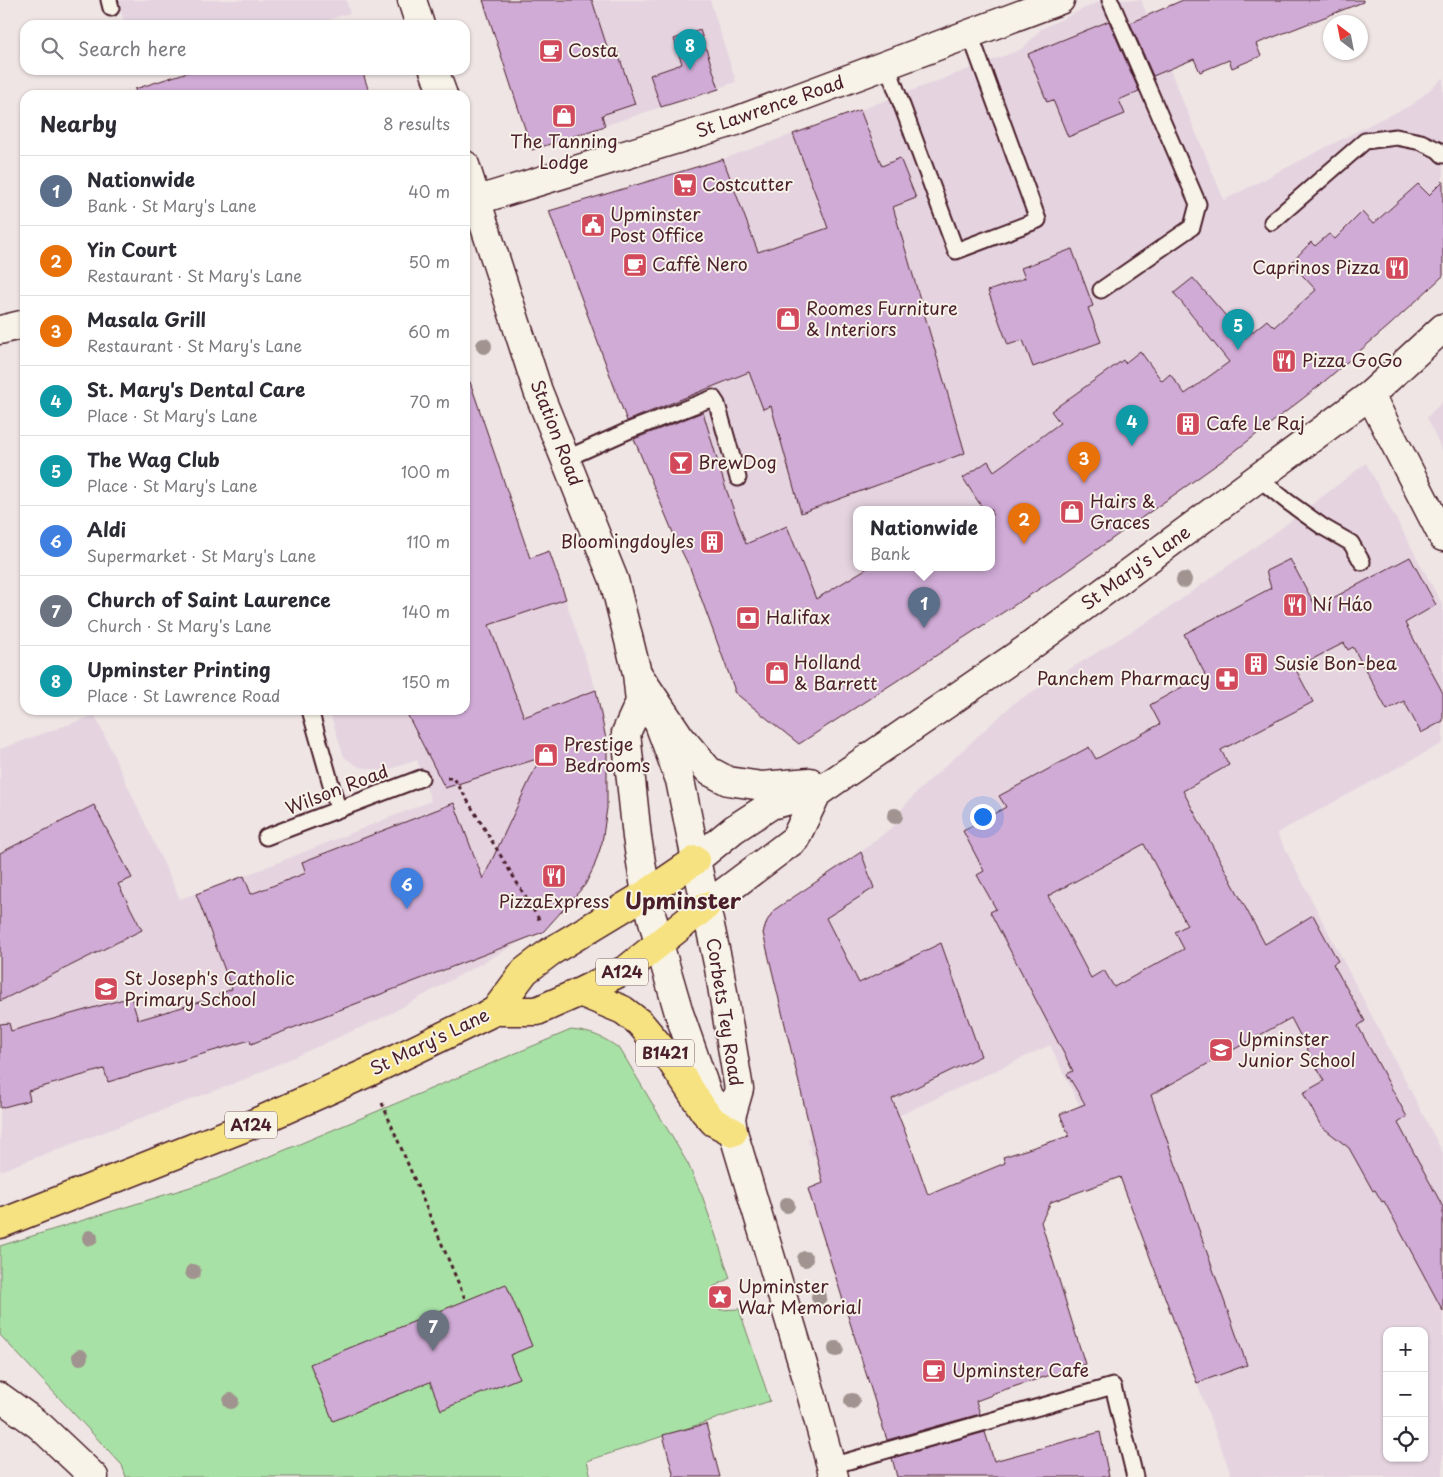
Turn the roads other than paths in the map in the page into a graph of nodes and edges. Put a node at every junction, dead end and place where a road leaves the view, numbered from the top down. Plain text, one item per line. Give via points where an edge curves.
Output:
1 (412, 0) edge
2 (1060, 0) edge
3 (1110, 0) edge
4 (418, 20) edge
5 (970, 34) junction
6 (887, 65) junction
7 (436, 75) edge
8 (440, 90) edge
9 (1443, 154) edge
10 (471, 202) edge
11 (1272, 222) dead end
12 (1101, 290) dead end
13 (20, 325) edge
14 (1443, 328) edge
15 (0, 330) edge
16 (1370, 395) junction
17 (566, 459) junction
18 (738, 478) dead end
19 (1258, 478) junction
20 (1443, 537) edge
21 (1362, 562) dead end
22 (637, 673) junction
23 (640, 702) junction
24 (311, 715) edge
25 (421, 778) road end
26 (827, 787) junction
27 (338, 809) junction
28 (266, 837) dead end
29 (696, 860) junction
30 (646, 894) junction
31 (706, 906) junction
32 (658, 944) junction
33 (580, 992) junction
34 (495, 1011) junction
35 (732, 1124) junction
36 (0, 1224) edge
37 (0, 1397) edge
38 (832, 1471) edge
39 (94, 1477) edge
40 (1135, 1477) edge

1 - 4 main road
2 - 5 main road, St Lawrence Road
3 - 12 lane via 1198,204 1192,227
5 - 6 main road, St Lawrence Road
5 - 6 lane via 1038,220 1029,224 956,251
6 - 10 main road, St Lawrence Road via 736,121
7 - 8 main road
9 - 11 lane via 1421,142 1396,137 1365,141
10 - 17 main road, Station Road via 538,391
13 - 15 main road
14 - 16 main road, St Mary's Lane
16 - 19 main road, St Mary's Lane
16 - 20 main road
17 - 18 lane via 713,398
17 - 22 main road, Station Road via 614,580
19 - 21 lane via 1295,507 1351,543
19 - 26 main road, St Mary's Lane via 1025,650
22 - 23 main road, Station Road
22 - 26 main road via 680,736 709,771 728,781 762,786
23 - 29 main road via 658,721 680,780
23 - 30 main road via 626,733 636,837
24 - 27 lane
25 - 27 lane, Wilson Road
26 - 29 main road, St Mary's Lane via 772,805 734,829
26 - 31 main road, St Mary's Lane via 795,839
27 - 28 lane, Wilson Road
29 - 30 main road, St Mary's Lane / A124
29 - 31 main road, Corbets Tey Road
30 - 32 main road, Corbets Tey Road
30 - 34 main road, St Mary's Lane / A124 via 525,971
31 - 32 main road, St Mary's Lane / A124
31 - 35 main road, Corbets Tey Road via 740,1089
32 - 33 main road, St Mary's Lane / A124 via 627,969
32 - 35 main road, Corbets Tey Road / B1421 via 709,1099
33 - 34 main road via 537,1011
33 - 35 main road, B1421 via 623,1010 640,1023 714,1122
34 - 36 main road, St Mary's Lane / A124 via 248,1126
35 - 38 main road
37 - 39 main road via 40,1426
38 - 40 lane via 1113,1386

